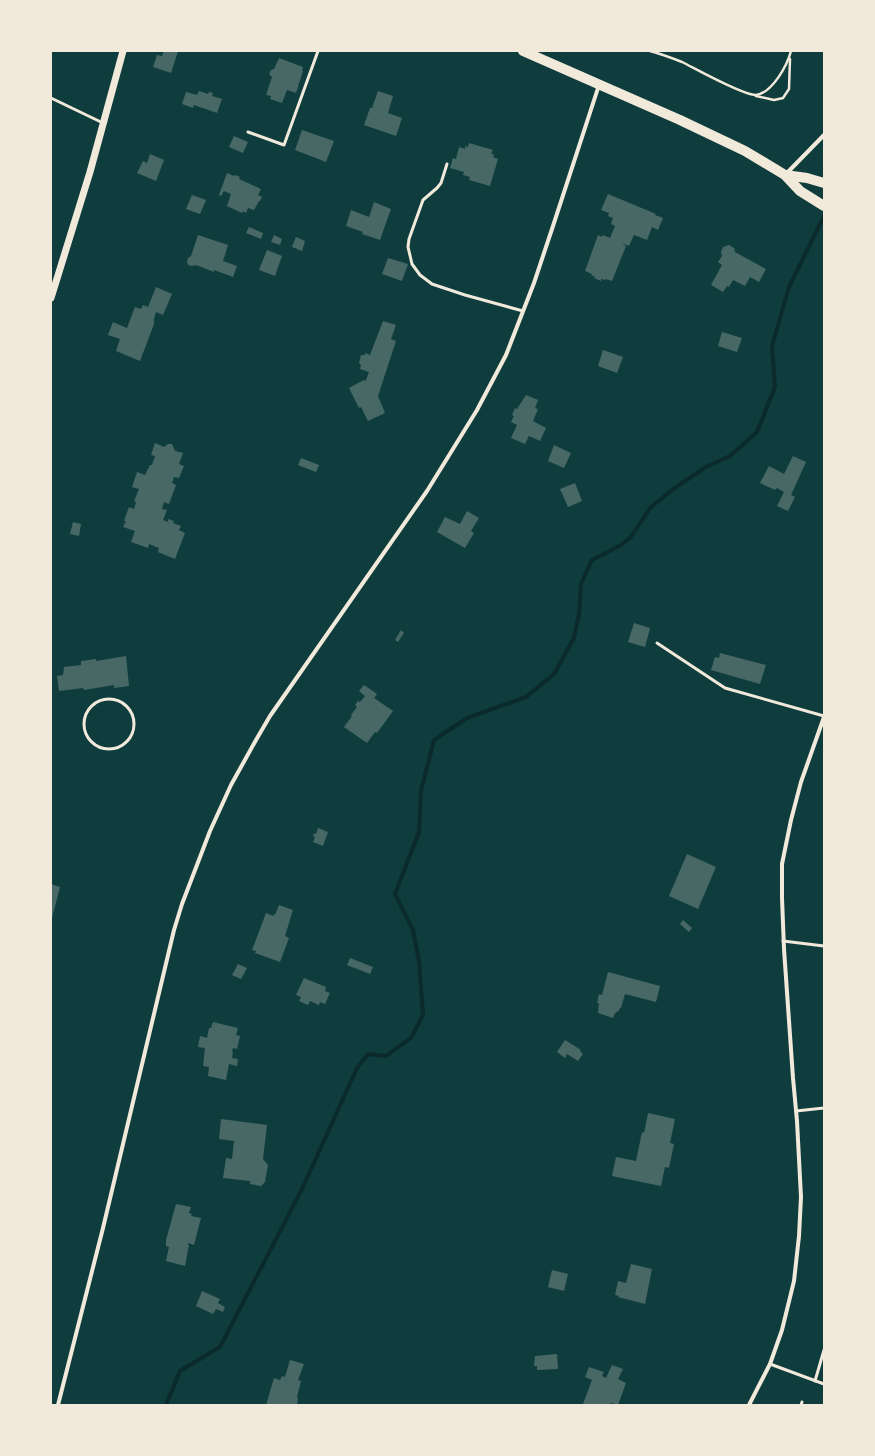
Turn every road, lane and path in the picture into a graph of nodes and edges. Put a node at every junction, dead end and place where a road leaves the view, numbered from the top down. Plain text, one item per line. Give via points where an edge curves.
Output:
1 (123, 51) edge
2 (318, 51) edge
3 (523, 51) edge
4 (650, 51) edge
5 (791, 51) edge
6 (790, 56) junction
7 (599, 84) junction
8 (752, 95) junction
9 (51, 98) edge
10 (104, 123) junction
11 (248, 132) dead end
12 (824, 135) edge
13 (447, 164) dead end
14 (785, 175) junction
15 (824, 183) edge
16 (821, 204) edge
17 (51, 298) edge
18 (523, 311) junction
19 (657, 643) dead end
20 (824, 717) edge
21 (133, 732) joint
22 (783, 941) junction
23 (824, 946) edge
24 (824, 1108) edge
25 (796, 1111) junction
26 (824, 1350) edge
27 (770, 1364) junction
28 (815, 1381) junction
29 (824, 1384) edge
30 (58, 1405) edge
31 (750, 1405) edge

1 - 10 street
2 - 11 lane via 284,145
3 - 7 main road
4 - 8 path via 670,57
5 - 6 path
6 - 8 path via 775,82 762,93
6 - 8 path via 790,84 783,98 774,100
7 - 14 main road via 713,135
7 - 18 street
9 - 10 lane
10 - 17 street
12 - 14 street
13 - 18 lane via 441,183 423,200 409,239 412,264 420,275 432,284
14 - 15 main road
14 - 16 main road via 800,191
18 - 30 street via 497,374 453,449 427,491 270,716 231,785 210,831 174,930
19 - 20 lane via 724,688
20 - 22 street via 801,782 782,864
21 - 21 lane via 134,724 130,710 117,701 102,701 95,704 86,716 86,732 89,739 102,748 117,748 130,739
22 - 23 lane
22 - 25 street
24 - 25 lane
25 - 27 street via 801,1197 799,1236 794,1281 782,1330
26 - 28 lane
27 - 28 lane
27 - 31 street
28 - 29 lane

